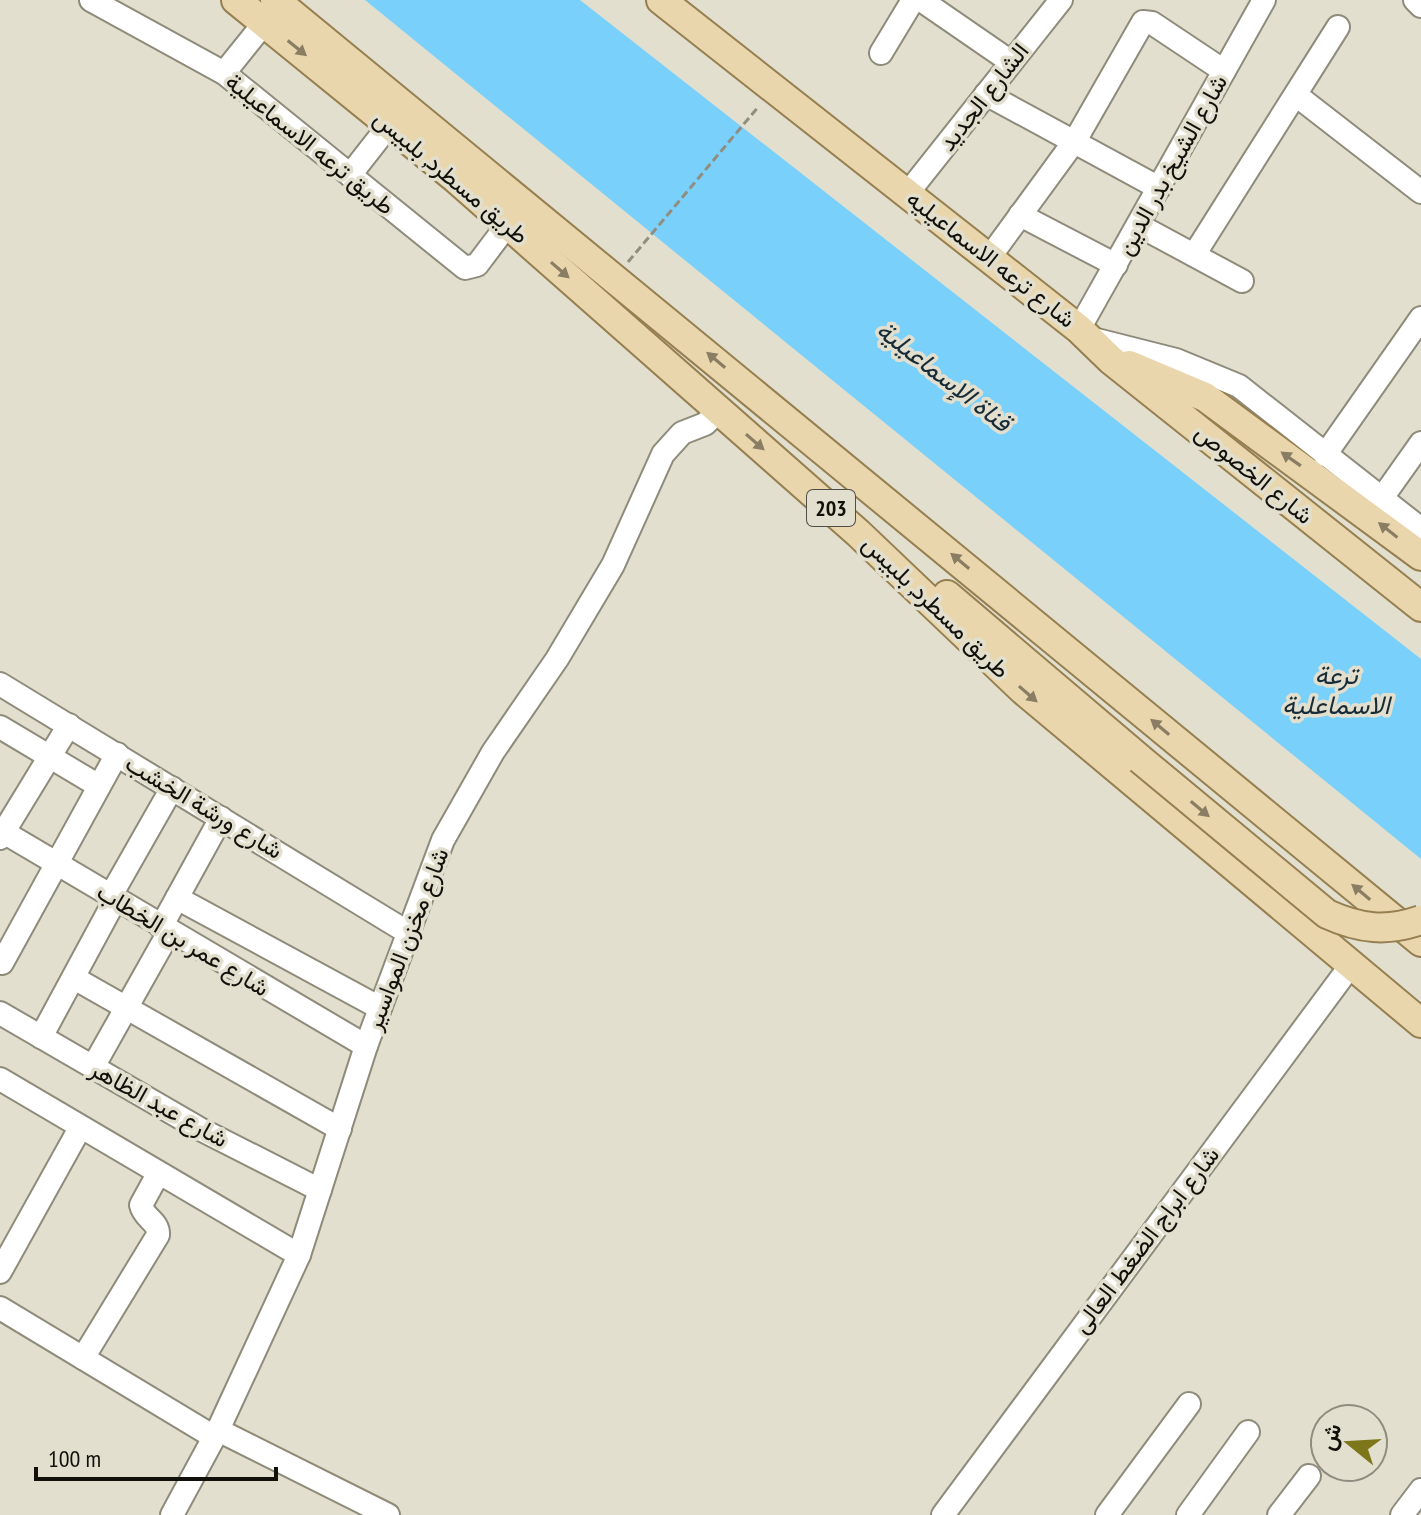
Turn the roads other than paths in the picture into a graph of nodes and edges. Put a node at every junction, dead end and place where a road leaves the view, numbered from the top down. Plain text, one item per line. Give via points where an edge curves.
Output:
1 (91, 0) edge
2 (236, 0) edge
3 (913, 0) edge
4 (921, 0) edge
5 (1061, 0) edge
6 (1264, 0) edge
7 (1415, 0) edge
8 (669, 2) edge
9 (1421, 6) edge
10 (270, 11) edge
11 (1338, 27) dead end
12 (881, 53) dead end
13 (1011, 62) junction
14 (1224, 71) junction
15 (224, 73) junction
16 (986, 94) junction
17 (1296, 95) junction
18 (390, 124) junction
19 (1074, 142) junction
20 (350, 175) junction
21 (1159, 188) junction
22 (1421, 192) edge
23 (907, 194) junction
24 (1020, 215) junction
25 (508, 224) junction
26 (1138, 225) junction
27 (1194, 255) junction
28 (989, 258) junction
29 (1116, 265) junction
30 (1242, 281) dead end
31 (1421, 318) edge
32 (1084, 334) junction
33 (1111, 360) junction
34 (720, 410) junction
35 (1421, 443) edge
36 (1325, 455) junction
37 (1369, 501) junction
38 (1421, 529) edge
39 (858, 533) junction
40 (1421, 556) edge
41 (1421, 607) edge
42 (0, 684) edge
43 (69, 725) junction
44 (0, 727) edge
45 (117, 754) junction
46 (50, 757) junction
47 (99, 786) junction
48 (172, 788) junction
49 (221, 818) junction
50 (1, 834) edge
51 (56, 864) junction
52 (113, 898) junction
53 (177, 898) junction
54 (1421, 920) edge
55 (165, 929) junction
56 (407, 932) junction
57 (1421, 942) edge
58 (2, 963) dead end
59 (1351, 965) junction
60 (74, 978) junction
61 (126, 1008) junction
62 (380, 1008) junction
63 (0, 1013) edge
64 (1421, 1023) edge
65 (41, 1037) junction
66 (366, 1046) junction
67 (93, 1067) junction
68 (0, 1079) edge
69 (80, 1128) junction
70 (340, 1129) junction
71 (158, 1174) junction
72 (320, 1190) junction
73 (299, 1255) junction
74 (0, 1272) edge
75 (0, 1309) edge
76 (83, 1358) junction
77 (1189, 1404) dead end
78 (1248, 1432) dead end
79 (216, 1434) junction
80 (1309, 1476) dead end
81 (1421, 1490) edge
82 (177, 1513) edge
83 (388, 1515) edge
84 (943, 1515) edge
85 (1107, 1515) edge
86 (1188, 1515) edge
87 (1279, 1515) edge
88 (1402, 1515) edge

1 - 15 street, طريق ترعه الاسماعيلية
2 - 10 main road, طريق مسطرد, بلبيس / 203
3 - 12 street
4 - 13 street
5 - 13 street, الشارع الجديد
6 - 14 street, شارع الشيخ بدر الدين
7 - 9 street
8 - 23 main road, شارع ترعه الاسماعيليه
10 - 15 street
10 -> 18 main road, طريق مسطرد, بلبيس / 203
57 -> 10 main road, طريق مسطرد, بلبيس / 203
11 - 17 street
13 - 16 street, الشارع الجديد
14 - 19 street via 1152,23 1142,23
14 - 21 street, شارع الشيخ بدر الدين
15 - 20 street, طريق ترعه الاسماعيلية
16 - 19 street
16 - 23 street, الشارع الجديد
17 - 22 street
17 - 27 street
18 - 20 street
18 - 25 main road, طريق مسطرد, بلبيس / 203
19 - 21 street
19 - 24 street
20 - 25 street, طريق ترعه الاسماعيلية via 465,268 477,265
21 - 26 street, شارع الشيخ بدر الدين
23 - 28 main road, شارع ترعه الاسماعيليه
24 - 28 street
24 - 29 street
25 -> 34 main road, طريق مسطرد, بلبيس / 203
26 - 27 street
26 - 29 street, شارع الشيخ بدر الدين
27 - 30 street
28 - 32 main road, شارع ترعه الاسماعيليه
29 - 32 street, شارع الشيخ بدر الدين
31 - 36 street
32 - 33 main road, شارع الخصوص
32 - 36 street, شارع ترعه الاسماعيليه via 1176,360 1239,386
37 -> 33 main road via 1205,397
33 - 41 main road, شارع الخصوص
34 -> 39 main road, طريق مسطرد, بلبيس / 203
34 - 56 street, شارع مخزن المواسير via 705,424 682,433 663,454 613,565 443,840
35 - 37 street
36 - 37 street, شارع ترعه الاسماعيليه
37 - 38 street, شارع ترعه الاسماعيليه
40 -> 37 main road
39 -> 54 main road, bridge via 923,575 1327,914 1363,928
39 -> 59 main road, طريق مسطرد, بلبيس / 203 via 1023,690
42 - 43 street, شارع ورشة الخشب
43 - 45 street, شارع ورشة الخشب
43 - 46 street
44 - 46 street
45 - 47 street
45 - 48 street, شارع ورشة الخشب
46 - 47 street
46 - 50 street
47 - 51 street
48 - 49 street, شارع ورشة الخشب
48 - 52 street
49 - 53 street
49 - 56 street, شارع ورشة الخشب
50 - 51 street, شارع عمر بن الخطاب
51 - 52 street, شارع عمر بن الخطاب
51 - 58 street
52 - 55 street, شارع عمر بن الخطاب
52 - 60 street
53 - 55 street
53 - 62 street
55 - 61 street
55 - 66 street, شارع عمر بن الخطاب
56 - 62 street, شارع مخزن المواسير
59 - 64 main road, طريق مسطرد, بلبيس / 203
59 - 84 street, شارع ابراج الضغط العالى
60 - 61 street
60 - 65 street
61 - 67 street
61 - 70 street
62 - 66 street, شارع مخزن المواسير
63 - 65 street, شارع عبد الظاهر
65 - 67 street, شارع عبد الظاهر
66 - 70 street, شارع مخزن المواسير
67 - 72 street, شارع عبد الظاهر
68 - 69 street
69 - 71 street
69 - 74 street
70 - 72 street, شارع مخزن المواسير
71 - 73 street
71 - 76 street via 141,1205 158,1235
72 - 73 street, شارع مخزن المواسير
73 - 79 street, شارع مخزن المواسير
75 - 76 street
76 - 79 street
77 - 85 street
78 - 86 street
79 - 82 street, شارع مخزن المواسير
79 - 83 street
80 - 87 street
81 - 88 street

